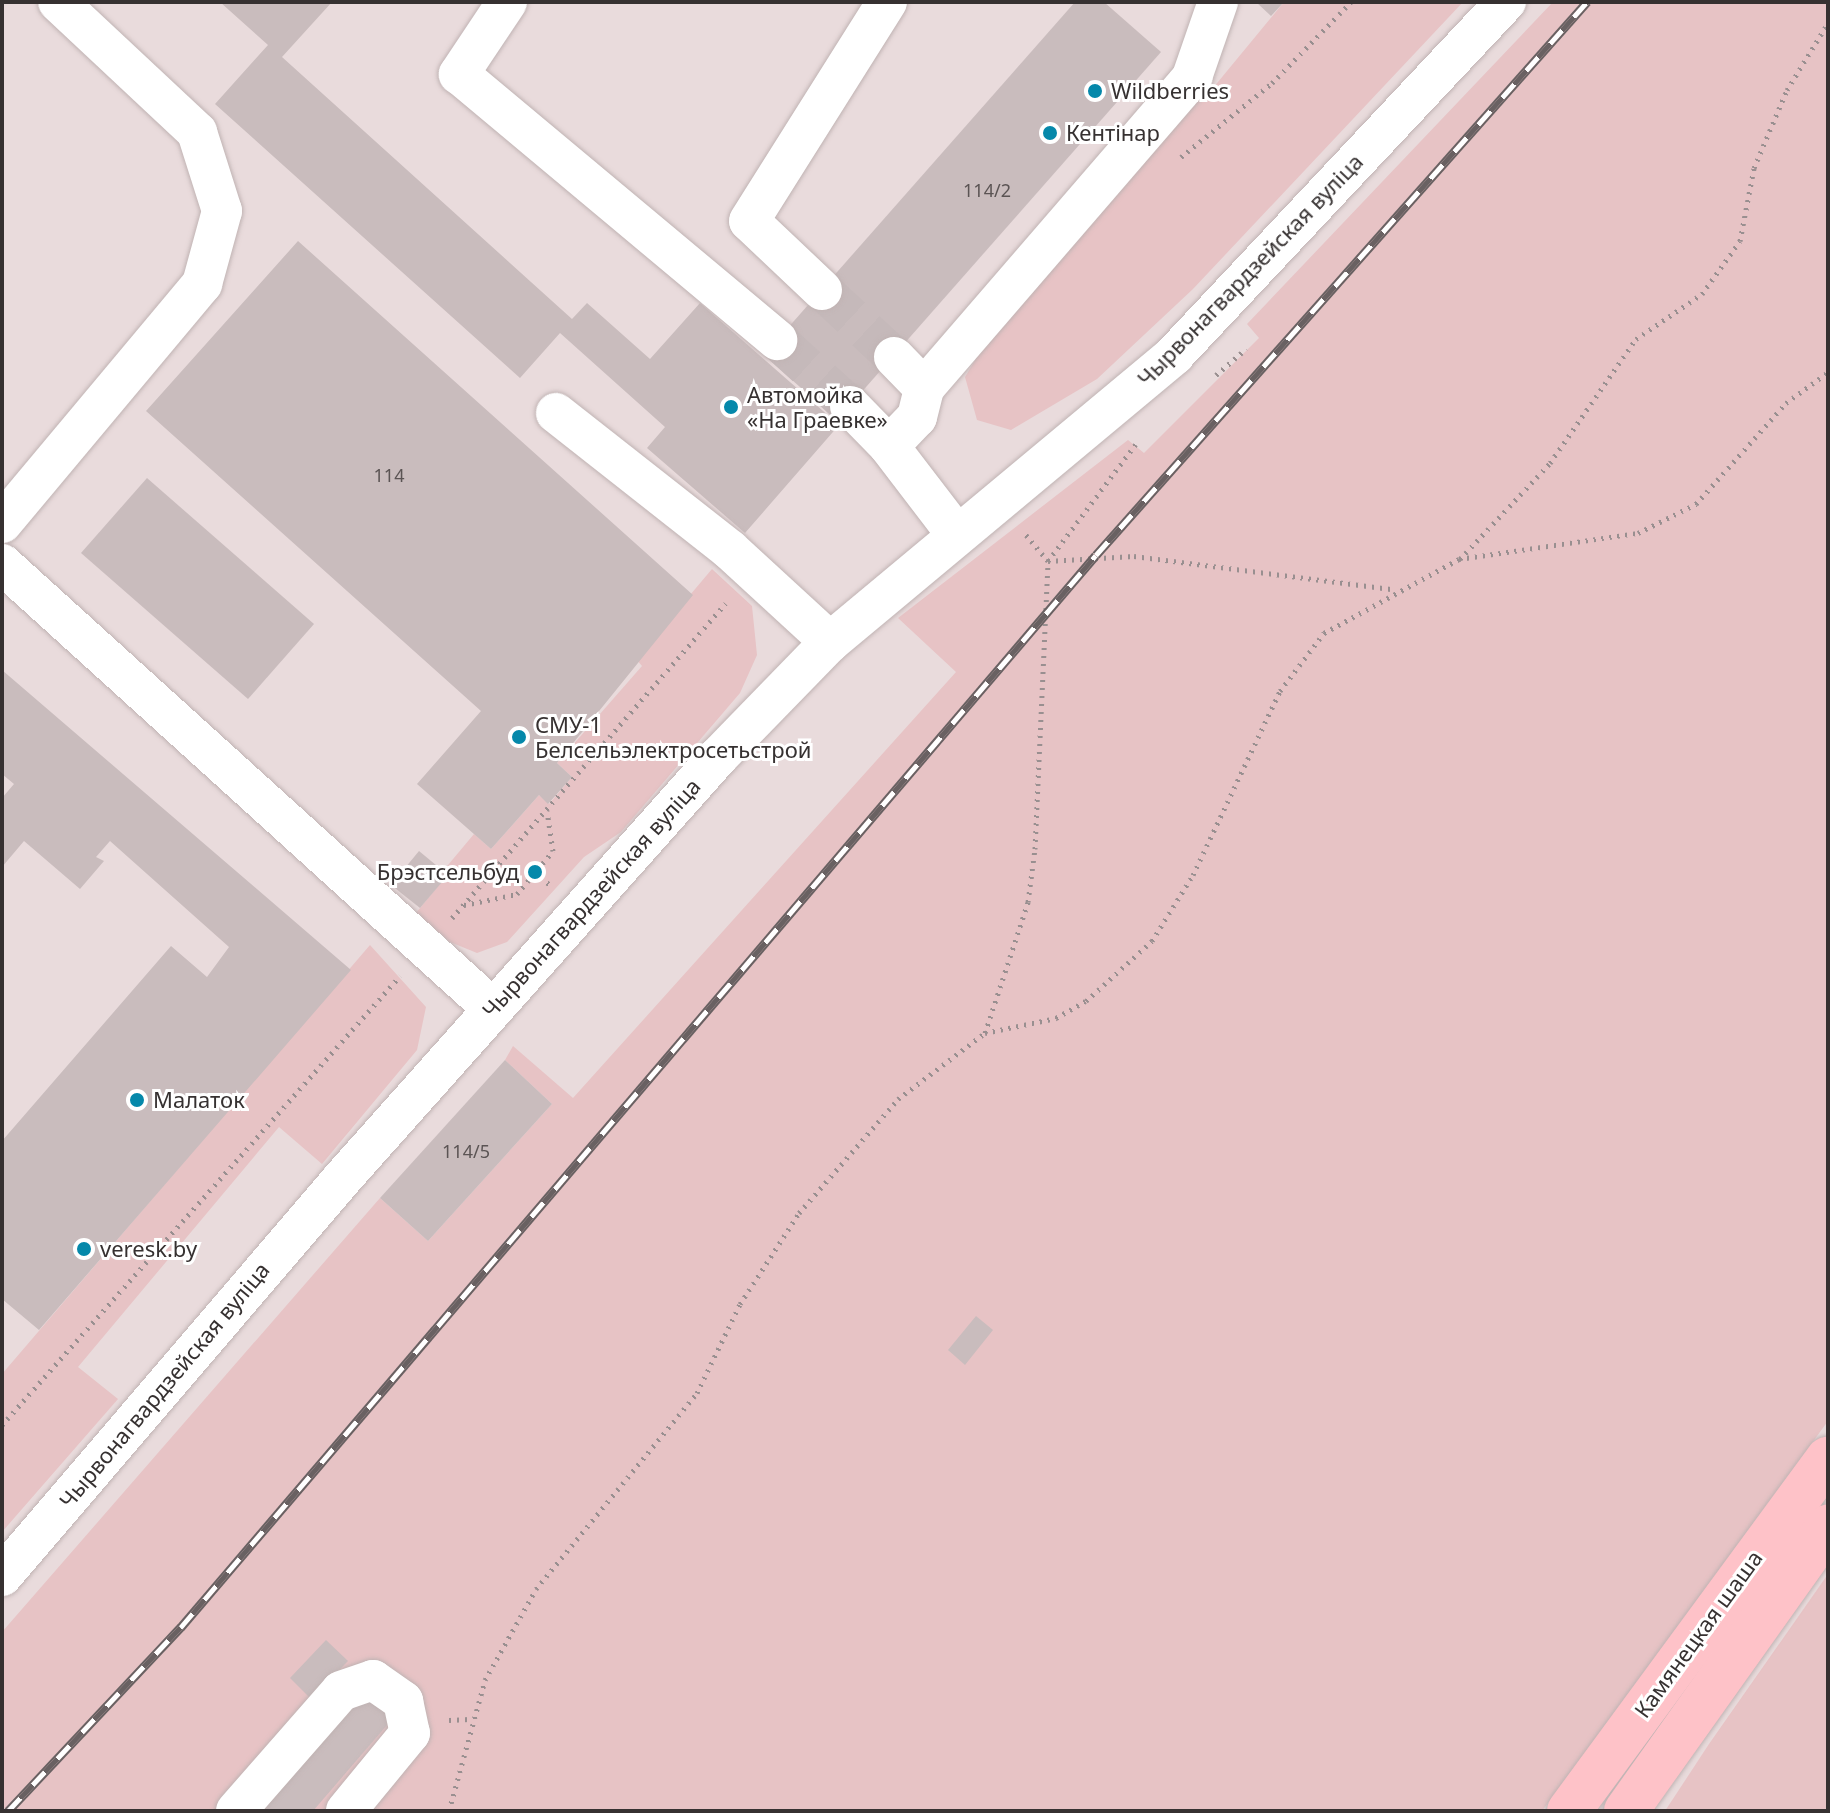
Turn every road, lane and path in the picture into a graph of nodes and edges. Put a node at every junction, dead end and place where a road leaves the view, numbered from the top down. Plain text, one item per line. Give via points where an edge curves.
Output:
1 (58, 2) edge
2 (507, 2) edge
3 (887, 2) edge
4 (1218, 2) edge
5 (1351, 2) edge
6 (1506, 2) edge
7 (1828, 23) edge
8 (1168, 165) dead end
9 (822, 290) tunnel mouth
10 (777, 340) tunnel mouth
11 (1246, 349) dead end
12 (894, 357) tunnel mouth
13 (1828, 372) edge
14 (1203, 386) dead end
15 (924, 388) junction
16 (850, 406) tunnel mouth
17 (556, 413) dead end
18 (1148, 434) dead end
19 (889, 446) junction
20 (999, 503) junction
21 (2, 523) edge
22 (957, 535) junction
23 (1459, 559) junction
24 (1048, 561) junction
25 (2, 564) edge
26 (753, 571) junction
27 (1394, 589) junction
28 (830, 642) junction
29 (547, 811) junction
30 (463, 905) junction
31 (425, 948) junction
32 (492, 1008) junction
33 (985, 1033) junction
34 (2, 1425) edge
35 (1828, 1459) edge
36 (1828, 1527) edge
37 (2, 1576) edge
38 (236, 1811) edge
39 (346, 1811) edge
40 (449, 1811) edge
41 (1569, 1811) edge
42 (1626, 1811) edge

1 - 21 street via 197,132 222,211 202,284
2 - 10 street via 459,74
3 - 9 street via 749,221
4 - 15 street via 1192,77
5 - 8 path via 1214,135
6 - 20 street, Чырвонагвардзейская вуліца via 1174,355
7 - 23 path via 1787,90 1754,168 1740,241 1702,294 1636,339 1550,463
11 - 14 path
12 - 15 street
13 - 23 path via 1786,403 1696,504 1649,528
15 - 19 street via 917,417
16 - 19 street
17 - 26 street
18 - 24 path via 1119,461
19 - 22 street
20 - 22 street, Чырвонагвардзейская вуліца
20 - 24 path
22 - 28 street, Чырвонагвардзейская вуліца
23 - 27 path
24 - 27 path via 1134,556
24 - 33 path via 1028,902
25 - 31 street
26 - 28 street
26 - 29 path
27 - 33 path via 1324,633 1301,659 1193,875 1121,975 1056,1018
28 - 32 street, Чырвонагвардзейская вуліца
29 - 30 path
29 - 30 path via 553,851 517,894
30 - 31 path
31 - 32 street
31 - 34 path
32 - 37 street, Чырвонагвардзейская вуліца
33 - 40 path via 898,1099 799,1213 740,1304 697,1393 536,1589 485,1680
35 - 41 main road, Камянецкая шаша
36 - 42 main road, Камянецкая шаша
38 - 39 street via 341,1691 373,1680 403,1701 410,1733

